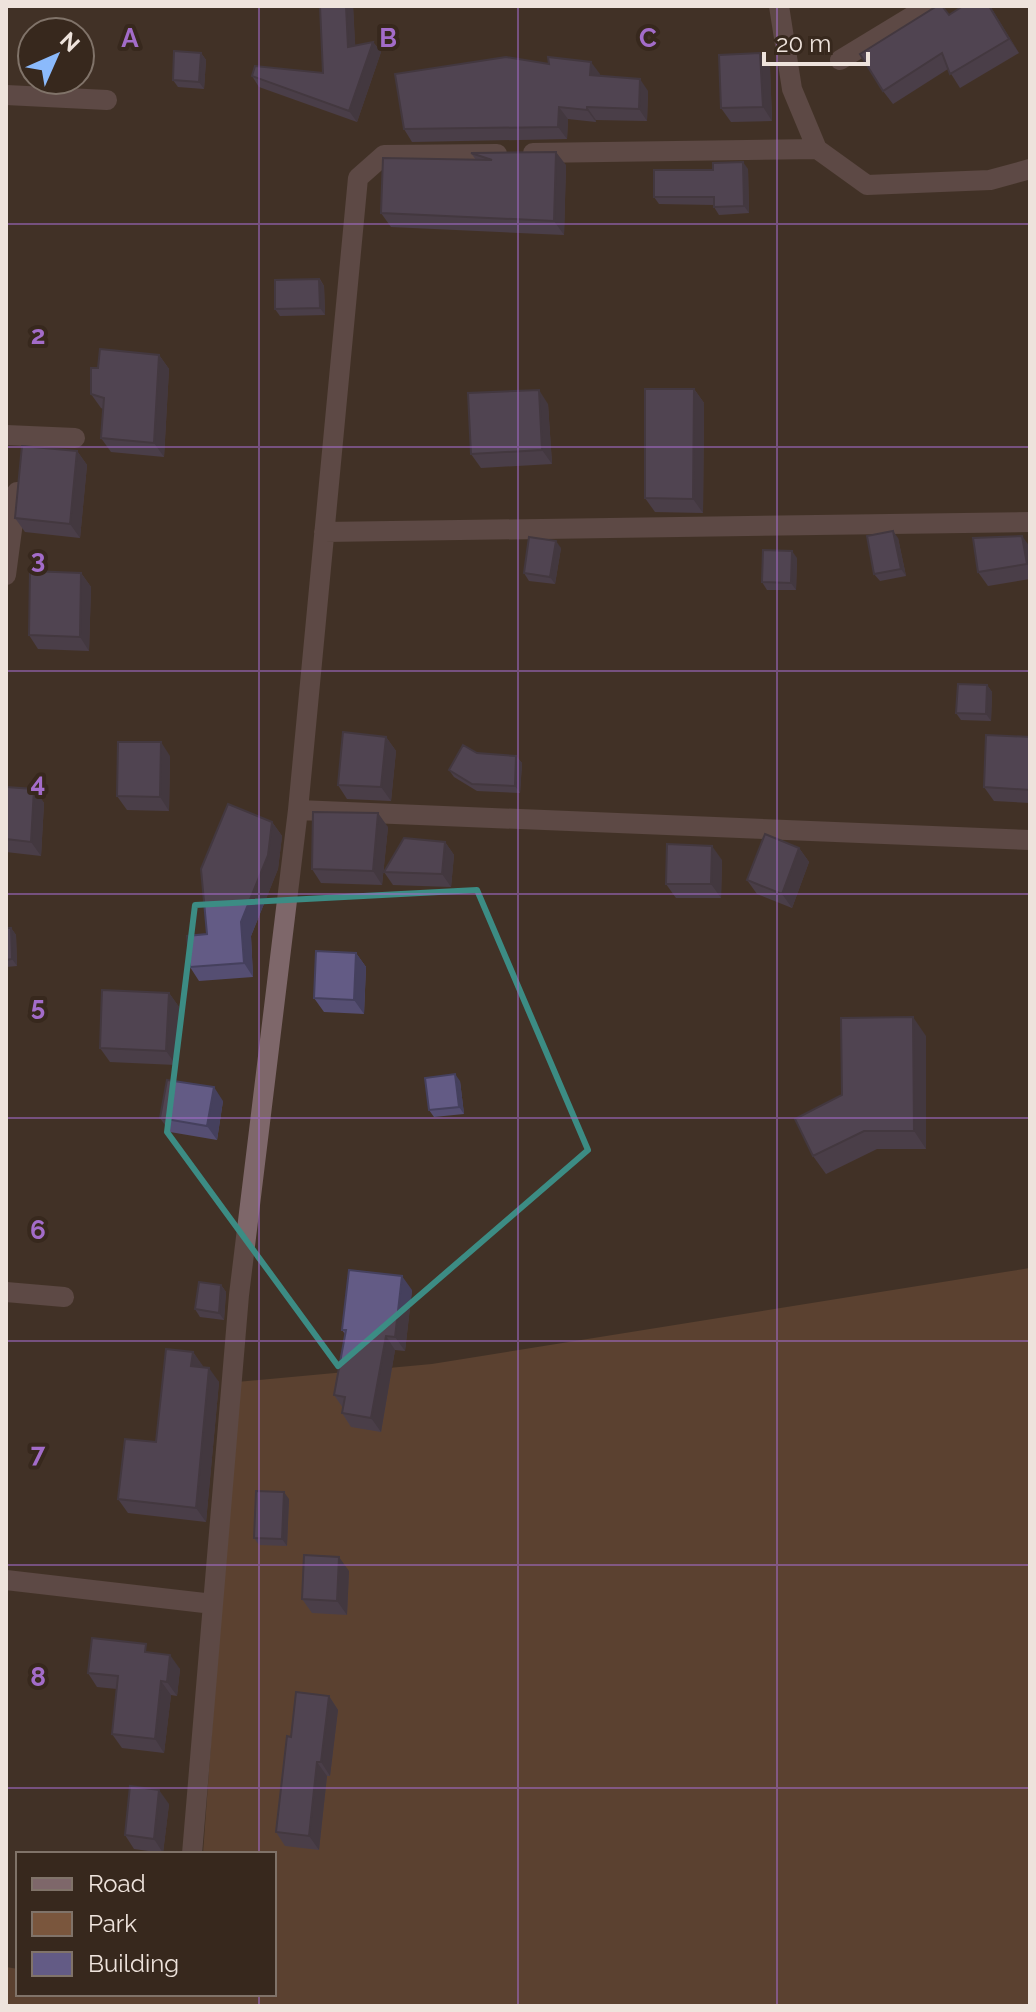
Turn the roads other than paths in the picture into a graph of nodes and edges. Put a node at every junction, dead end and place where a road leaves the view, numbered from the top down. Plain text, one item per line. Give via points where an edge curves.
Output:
1 (779, 6) edge
2 (929, 6) edge
3 (840, 60) dead end
4 (6, 95) edge
5 (107, 100) dead end
6 (817, 149) junction
7 (1030, 169) edge
8 (6, 435) edge
9 (75, 438) dead end
10 (17, 492) edge
11 (1030, 522) edge
12 (324, 532) junction
13 (6, 575) edge
14 (298, 810) junction
15 (1030, 840) edge
16 (6, 1292) edge
17 (64, 1297) dead end
18 (6, 1580) edge
19 (213, 1604) junction
20 (192, 1852) edge

1 - 6 street via 792,89
2 - 3 street
4 - 5 street
6 - 7 street via 867,185 990,180
6 - 12 street via 384,155 358,178
8 - 9 street
10 - 13 street
11 - 12 street
12 - 14 street
14 - 15 street
14 - 19 street via 239,1295
16 - 17 street
18 - 19 street
19 - 20 street

